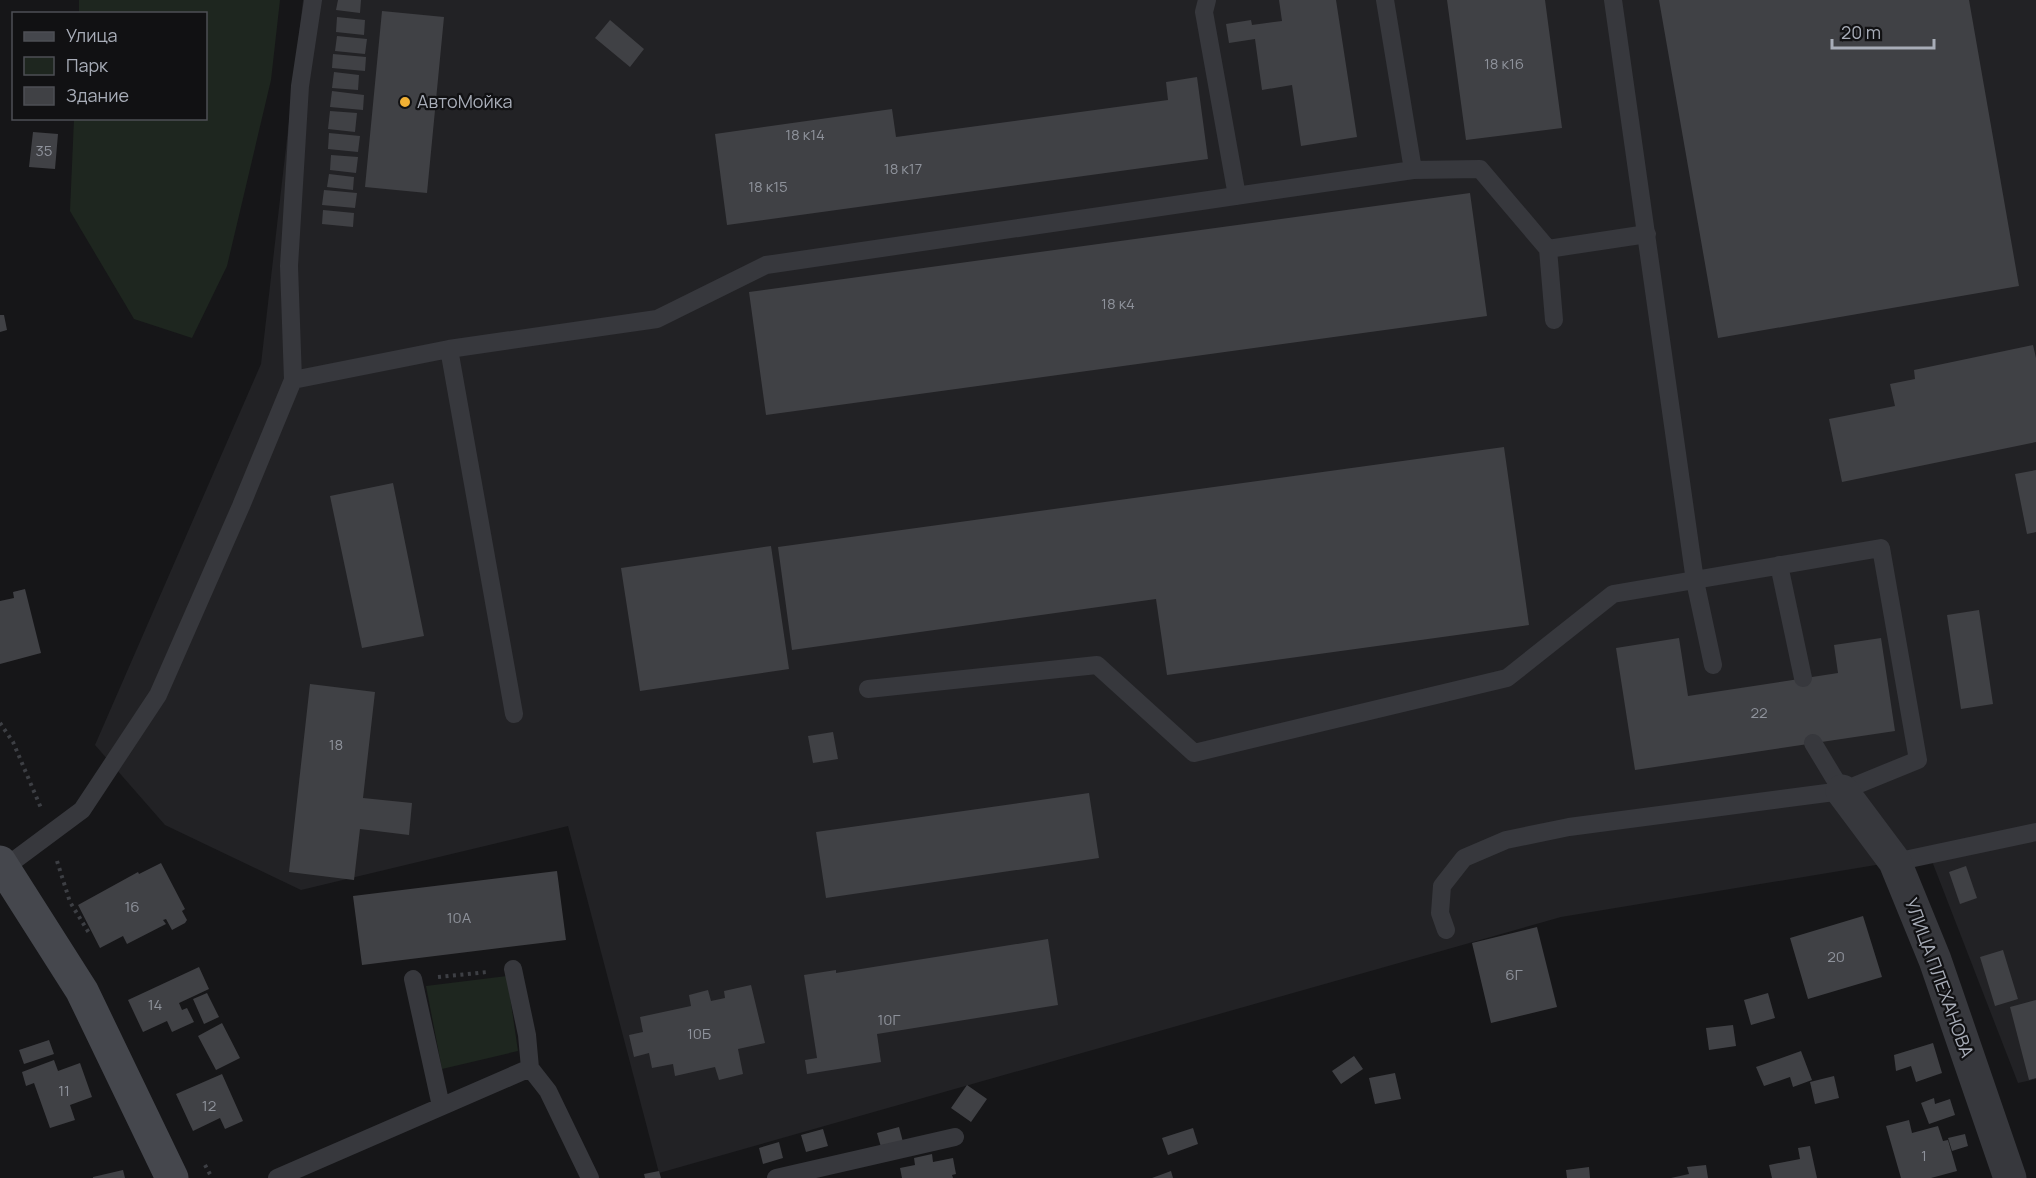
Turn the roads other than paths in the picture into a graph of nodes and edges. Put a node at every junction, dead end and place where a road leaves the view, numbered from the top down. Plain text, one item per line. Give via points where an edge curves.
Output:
1 (313, 0) edge
2 (1207, 0) edge
3 (1385, 0) edge
4 (1613, 0) edge
5 (1413, 170) junction
6 (1237, 196) junction
7 (1647, 234) junction
8 (1548, 249) junction
9 (1554, 320) dead end
10 (449, 349) junction
11 (293, 380) junction
12 (1779, 565) junction
13 (1695, 580) junction
14 (1713, 665) dead end
15 (1803, 678) dead end
16 (868, 689) dead end
17 (514, 714) dead end
18 (1814, 743) dead end
19 (1842, 791) junction
20 (2036, 832) edge
21 (1895, 862) junction
22 (1, 866) edge
23 (1446, 930) dead end
24 (513, 969) road end
25 (413, 979) road end
26 (530, 1068) junction
27 (441, 1106) junction
28 (955, 1137) dead end
29 (172, 1178) edge
30 (277, 1178) edge
31 (590, 1178) edge
32 (776, 1178) edge
33 (2010, 1178) edge

1 - 11 lane via 300,87 289,266
2 - 6 lane via 1204,12
3 - 5 lane
4 - 7 lane
5 - 6 lane
5 - 8 lane via 1480,169
6 - 10 lane via 766,265 657,319
7 - 8 lane
7 - 13 lane
8 - 9 lane
10 - 11 lane
10 - 17 lane
11 - 22 lane via 158,695 82,810
12 - 13 lane
12 - 15 lane
12 - 19 lane via 1881,548 1918,760
13 - 14 lane
13 - 16 lane via 1613,594 1508,678 1194,753 1097,665
18 - 19 lane
19 - 21 street, УЛИЦА ПЛЕХАНОВА
19 - 23 lane via 1569,827 1506,840 1464,858 1442,886 1440,913
20 - 21 lane
21 - 33 street, УЛИЦА ПЛЕХАНОВА via 1935,960
22 - 29 street via 82,991
24 - 26 lane
25 - 27 lane
26 - 27 lane
26 - 31 lane via 548,1091
27 - 30 lane
28 - 32 lane

